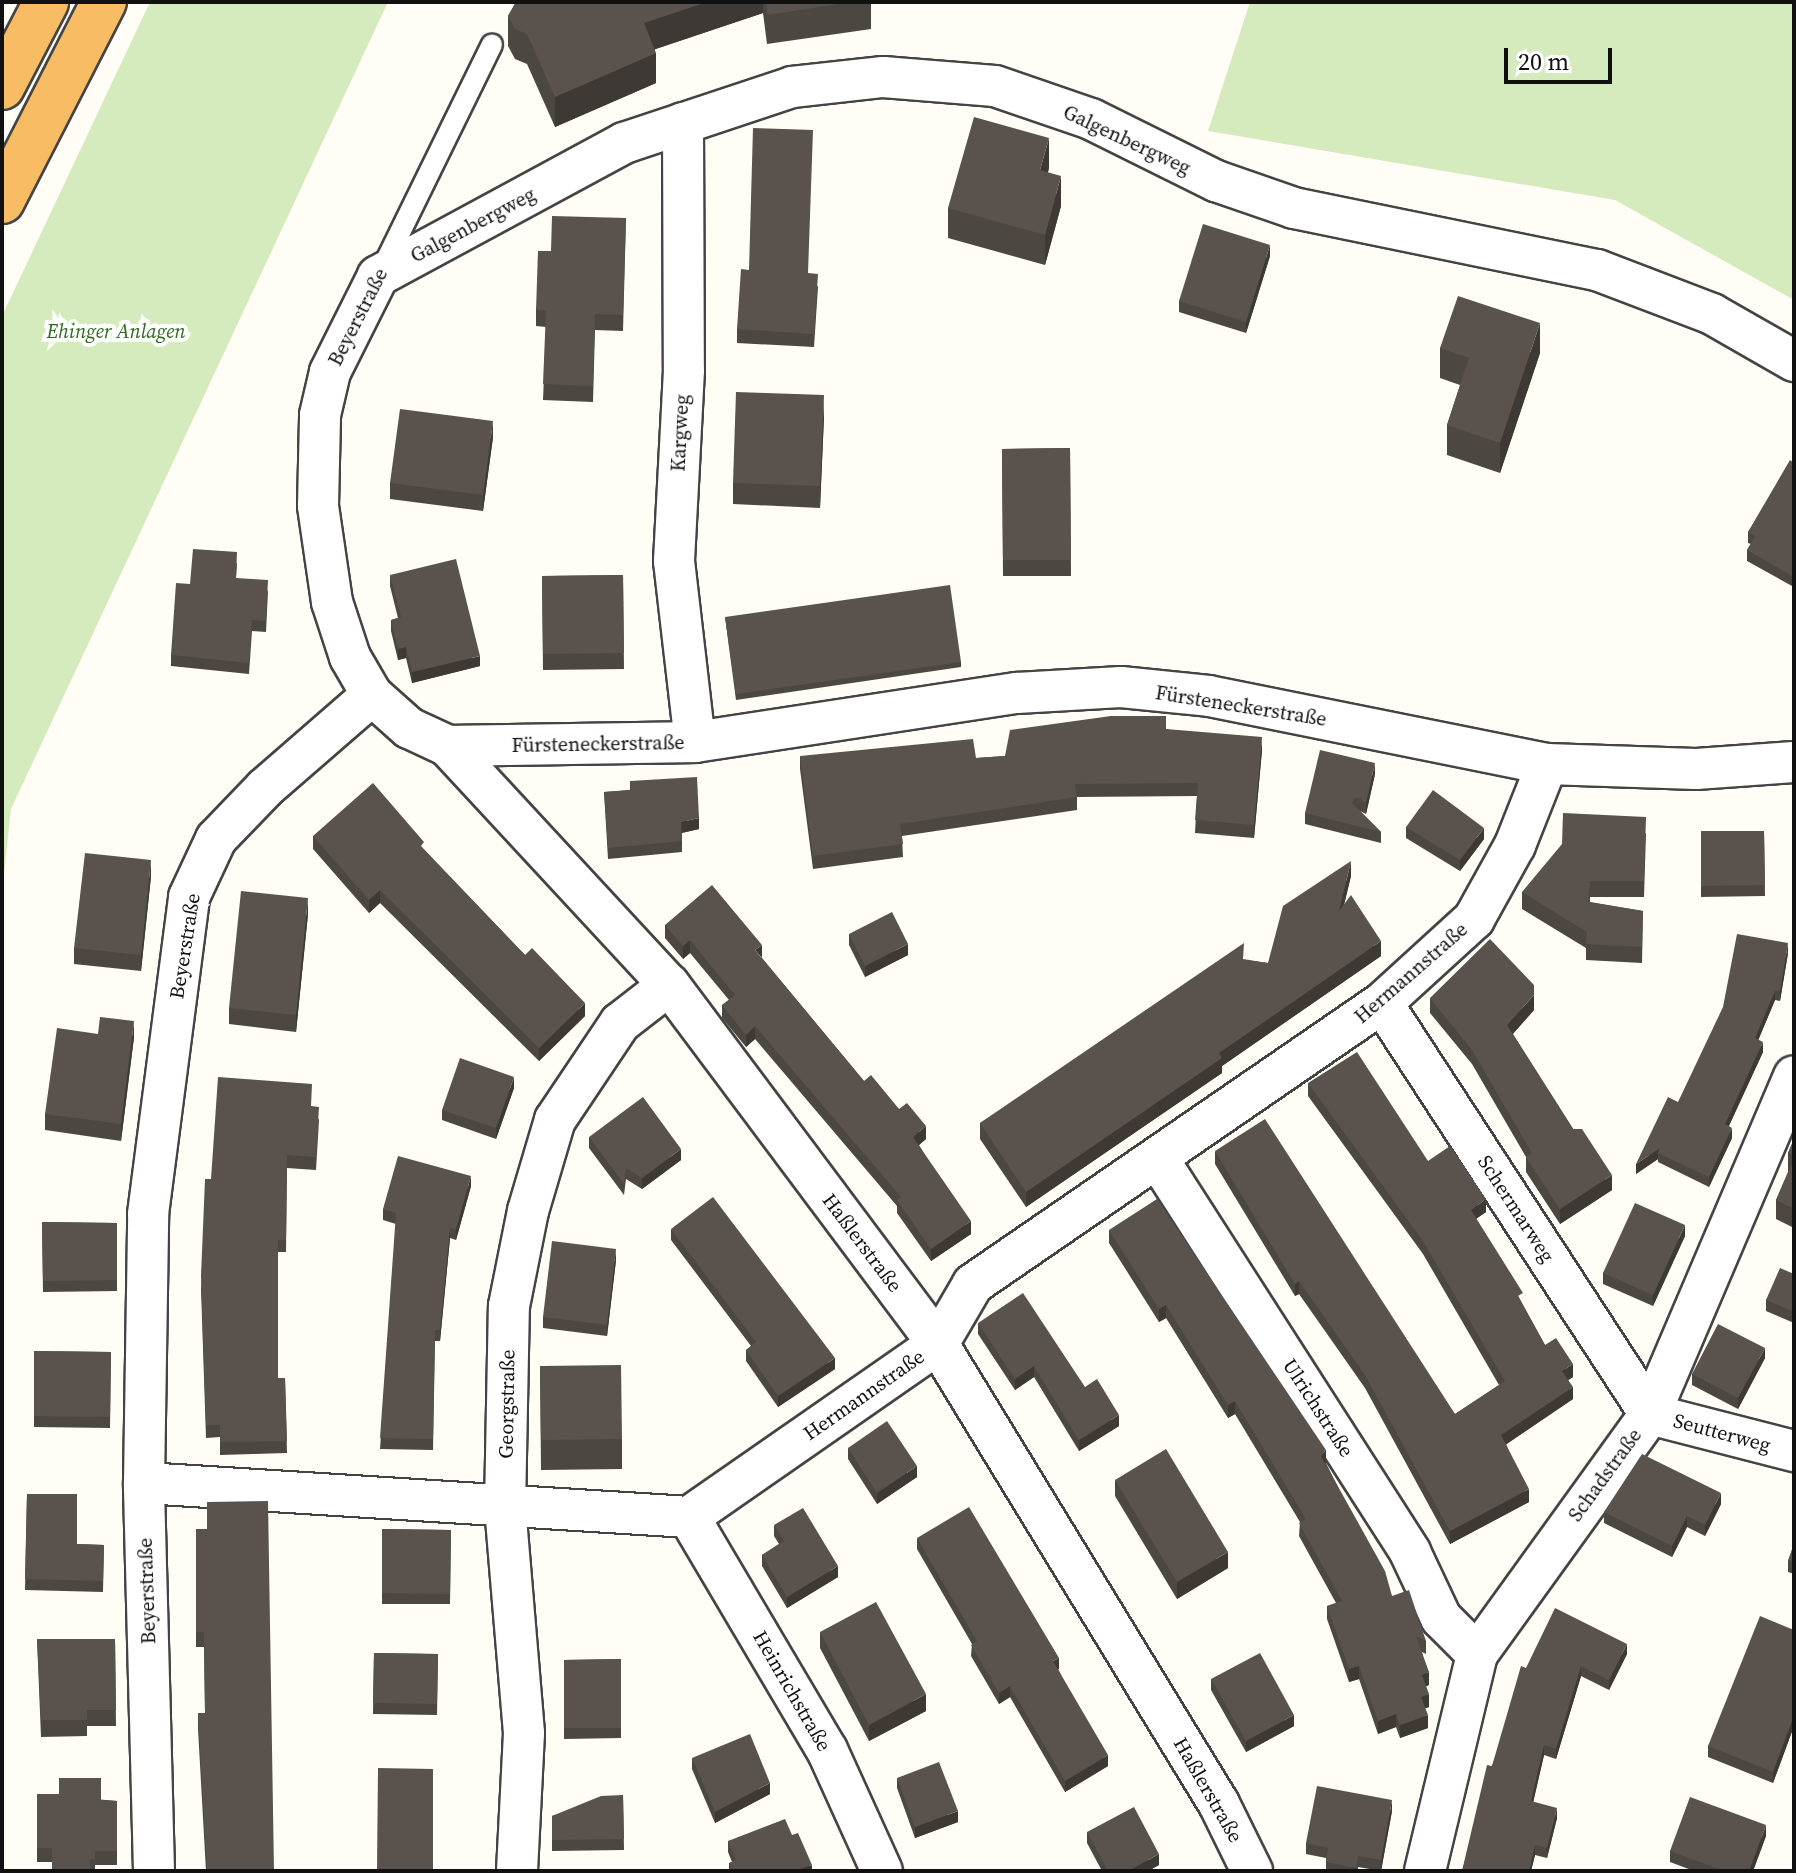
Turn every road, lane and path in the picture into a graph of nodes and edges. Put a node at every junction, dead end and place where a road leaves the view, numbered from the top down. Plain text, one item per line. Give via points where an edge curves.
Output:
1 (46, 2) edge
2 (104, 2) edge
3 (492, 44) dead end
4 (2, 87) edge
5 (683, 123) junction
6 (2, 201) edge
7 (378, 276) junction
8 (1794, 361) edge
9 (372, 695) junction
10 (695, 742) junction
11 (448, 746) junction
12 (1794, 762) edge
13 (1547, 764) junction
14 (669, 985) junction
15 (1382, 1003) junction
16 (1794, 1076) edge
17 (1158, 1159) junction
18 (938, 1344) junction
19 (1650, 1414) junction
20 (1794, 1451) edge
21 (144, 1483) junction
22 (505, 1509) junction
23 (689, 1517) junction
24 (1477, 1654) junction
25 (154, 1871) edge
26 (517, 1871) edge
27 (882, 1871) edge
28 (1252, 1871) edge
29 (1425, 1871) edge

1 - 4 highway
2 - 6 highway
3 - 7 lane, Beyerstraße
5 - 7 street, Galgenbergweg via 624,143
5 - 8 street, Galgenbergweg via 792,87 883,77 995,86 1091,119 1216,181 1294,208 1597,270 1712,314
5 - 10 street, Kargweg via 684,370 674,561
7 - 9 street, Beyerstraße via 330,372 316,469 332,602 350,657
9 - 11 street, Haßlerstraße via 409,728
9 - 21 street, Beyerstraße via 265,788 216,839 189,897 148,1214
10 - 11 street, Fürsteneckerstraße
10 - 13 street, Fürsteneckerstraße via 1017,693 1121,687 1209,696
11 - 14 street, Haßlerstraße
12 - 13 street, Fürsteneckerstraße via 1696,769
13 - 15 street, Hermannstraße via 1515,845 1474,919
14 - 18 street, Haßlerstraße
14 - 22 street, Georgstraße via 620,1023 555,1120 528,1211 509,1306
15 - 17 street, Hermannstraße
15 - 19 street, Schermarweg
16 - 19 street, Schadstraße
17 - 18 street, Hermannstraße via 973,1284
17 - 24 street, Ulrichstraße via 1410,1552 1441,1618
18 - 23 street, Hermannstraße
18 - 28 street, Haßlerstraße via 1219,1804
19 - 20 street, Seutterweg
19 - 24 street, Schadstraße
21 - 22 street
21 - 25 street, Beyerstraße
22 - 23 street
22 - 26 street, Georgstraße via 524,1733
23 - 27 street, Heinrichstraße via 827,1750
24 - 29 street, Schadstraße

